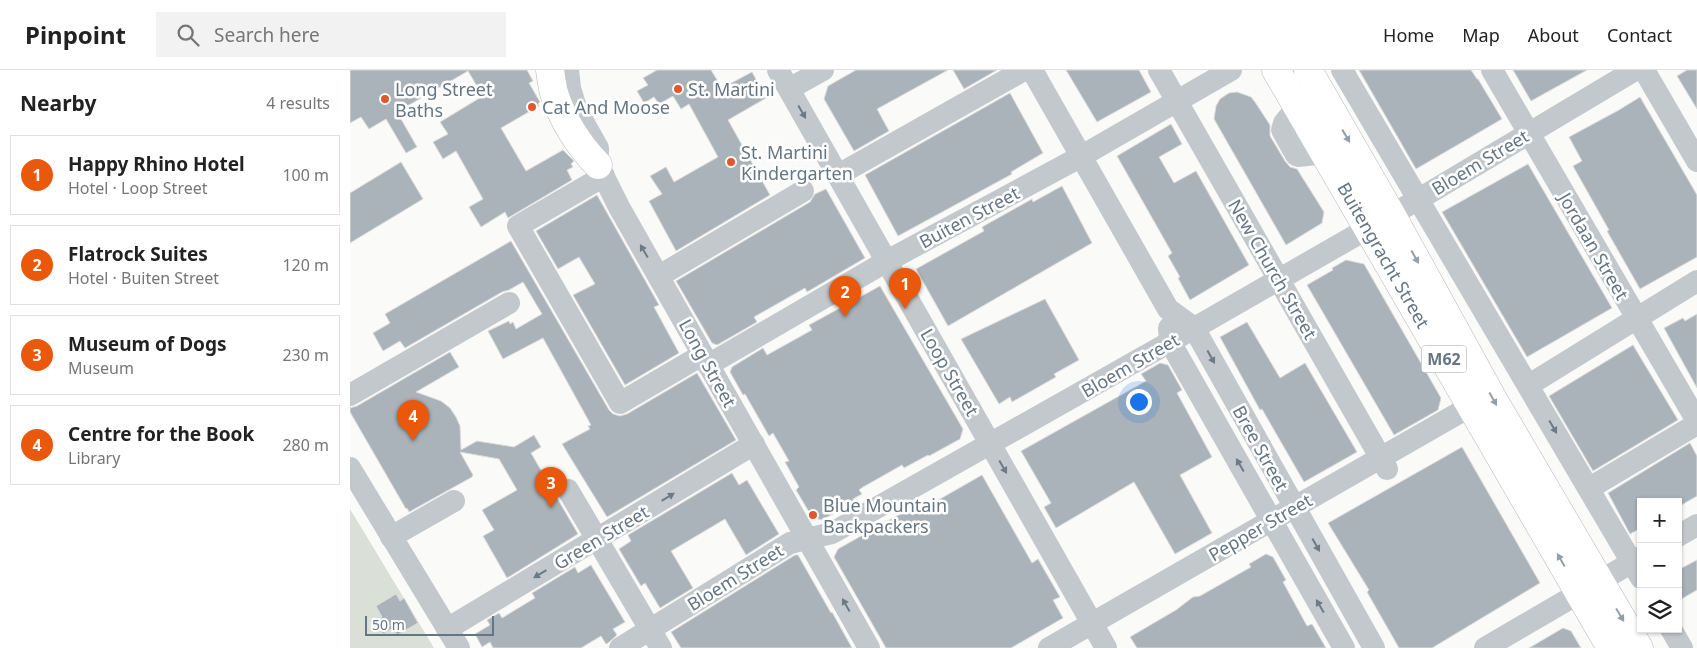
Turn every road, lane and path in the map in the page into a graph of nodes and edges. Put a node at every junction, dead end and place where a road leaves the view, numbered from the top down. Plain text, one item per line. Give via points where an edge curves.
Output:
1 (550, 70) edge
2 (568, 70) edge
3 (778, 70) edge
4 (823, 70) edge
5 (1024, 70) edge
6 (1032, 70) edge
7 (1159, 70) edge
8 (1276, 70) edge
9 (1308, 70) edge
10 (1342, 70) edge
11 (1492, 70) edge
12 (1635, 70) edge
13 (1644, 70) edge
14 (1226, 71) edge
15 (789, 90) junction
16 (1177, 101) junction
17 (1529, 133) junction
18 (1080, 157) junction
19 (1697, 161) edge
20 (601, 171) junction
21 (838, 175) junction
22 (803, 191) dead end
23 (1419, 199) junction
24 (1380, 220) junction
25 (887, 261) junction
26 (659, 276) junction
27 (1279, 279) junction
28 (1697, 281) edge
29 (509, 303) dead end
30 (1168, 309) junction
31 (1636, 318) junction
32 (1194, 328) junction
33 (1170, 342) junction
34 (705, 360) junction
35 (1529, 384) junction
36 (350, 395) edge
37 (1474, 411) junction
38 (1697, 422) edge
39 (754, 444) junction
40 (990, 444) junction
41 (1384, 464) junction
42 (350, 468) edge
43 (1593, 486) dead end
44 (568, 490) dead end
45 (454, 501) dead end
46 (1297, 512) junction
47 (1697, 525) edge
48 (1274, 526) junction
49 (1682, 534) edge
50 (391, 537) junction
51 (596, 540) junction
52 (809, 540) junction
53 (1637, 563) edge
54 (1637, 565) edge
55 (1589, 586) junction
56 (447, 629) junction
57 (1673, 633) edge
58 (1099, 635) edge
59 (656, 638) edge
60 (458, 648) edge
61 (620, 648) edge
62 (870, 648) edge
63 (1049, 648) edge
64 (1071, 648) edge
65 (1344, 648) edge
66 (1374, 648) edge
67 (1485, 648) edge
68 (1611, 648) edge
69 (1640, 648) edge
70 (1682, 648) edge

1 - 20 main road via 554,93 566,121
2 - 20 street, Long Street via 577,111 598,148
3 - 15 street, Loop Street
4 - 15 street
5 - 21 street
6 - 18 street, Bree Street
7 - 16 street, New Church Street
8 - 24 main road, Buitengracht Street / M62 via 1326,153
9 -> 24 main road, Buitengracht Street / M62
10 - 23 street
11 - 17 street, Jordaan Street
12 - 17 street, Bloem Street
13 - 19 street
14 - 16 street, Buiten Street
15 -> 21 street, Loop Street
16 - 18 street, Buiten Street
16 - 27 street, New Church Street
17 - 23 street, Bloem Street
17 - 31 street, Jordaan Street
18 - 25 street, Buiten Street
18 - 30 street, Bree Street
26 -> 20 street, Long Street
20 - 34 street, Buiten Street via 518,226 620,403
21 - 25 street, Loop Street
22 - 26 street
23 - 24 street, Bloem Street
23 - 35 street
24 - 27 street, Bloem Street
24 - 37 main road, Buitengracht Street / M62
24 -> 55 main road, Buitengracht Street / M62 via 1494,401
25 - 34 street, Buiten Street
25 - 40 street, Loop Street
26 - 34 street, Long Street
27 - 32 street, Bloem Street
27 - 41 street, New Church Street
28 - 31 street
29 - 36 street
30 - 32 street, Bree Street
30 - 33 street, Bree Street
31 - 35 street
31 - 38 street, Jordaan Street
32 - 33 street, Bloem Street
32 -> 46 street, Bree Street
33 - 40 street, Bloem Street
48 -> 33 street, Bree Street
34 - 39 street, Long Street
35 -> 53 street
37 - 41 street, Pepper Street
55 -> 37 main road, Buitengracht Street / M62
38 - 43 street
51 -> 39 street, Green Street
39 - 52 street, Long Street
40 - 52 street, Bloem Street via 832,533
40 -> 58 street, Loop Street
41 - 46 street, Pepper Street
42 - 50 street
44 - 51 street
45 - 50 street
46 - 48 street, Pepper Street
46 -> 66 street, Bree Street
47 - 49 street
48 - 58 street, Pepper Street
65 -> 48 street, Bree Street
50 - 56 street
51 -> 56 street, Green Street
51 - 59 street
52 - 59 street, Bloem Street via 790,543
62 -> 52 street, Long Street
54 - 55 street
55 - 67 street
55 - 68 main road, Buitengracht Street / M62
55 -> 69 main road, Buitengracht Street / M62
56 - 60 street
57 - 70 street
58 - 63 street, Pepper Street
58 - 64 street, Pepper Street
59 - 61 street, Bloem Street

